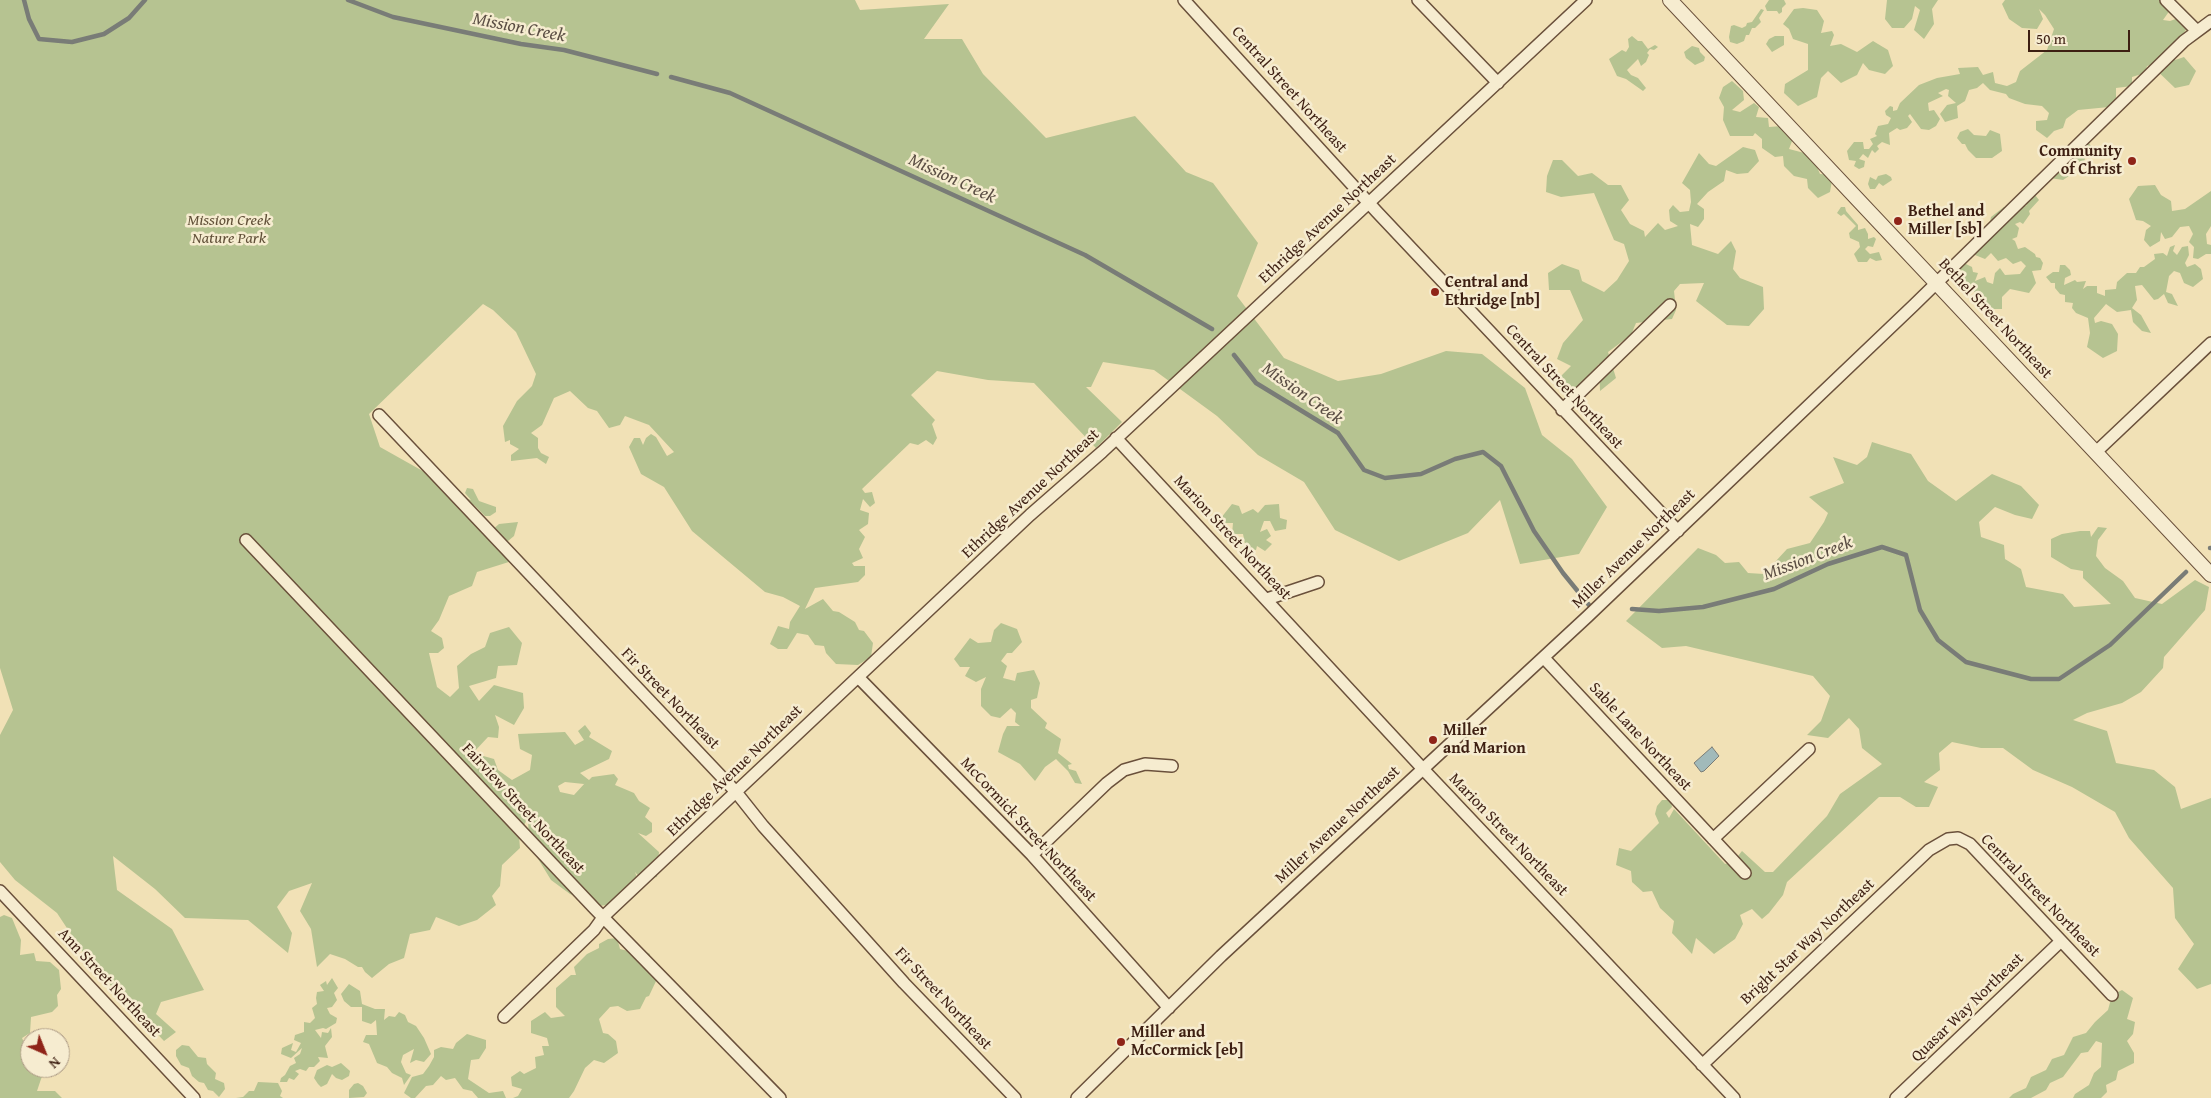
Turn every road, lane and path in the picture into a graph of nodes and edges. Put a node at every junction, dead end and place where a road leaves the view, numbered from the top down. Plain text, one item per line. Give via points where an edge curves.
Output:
1 (1184, 0) edge
2 (1418, 0) edge
3 (1586, 0) edge
4 (1670, 0) edge
5 (2166, 0) edge
6 (2211, 20) edge
7 (2197, 31) junction
8 (1498, 83) junction
9 (1370, 204) junction
10 (1936, 282) junction
11 (1670, 305) dead end
12 (2211, 342) edge
13 (1562, 410) junction
14 (379, 415) dead end
15 (1116, 438) junction
16 (2096, 452) junction
17 (1678, 531) junction
18 (246, 540) dead end
19 (2211, 575) edge
20 (1318, 582) dead end
21 (1267, 599) junction
22 (1544, 658) junction
23 (858, 677) junction
24 (1809, 749) dead end
25 (1172, 766) dead end
26 (1423, 769) junction
27 (736, 792) junction
28 (1713, 839) junction
29 (1937, 844) joint
30 (1032, 855) junction
31 (1745, 873) dead end
32 (0, 891) edge
33 (604, 916) junction
34 (2061, 942) junction
35 (2112, 995) dead end
36 (1169, 1008) junction
37 (504, 1017) dead end
38 (1702, 1065) junction
39 (194, 1098) edge
40 (780, 1098) edge
41 (1015, 1098) edge
42 (1076, 1098) edge
43 (1734, 1098) edge
44 (1896, 1098) edge

1 - 9 street, Central Street Northeast
2 - 8 street
3 - 8 street, Ethridge Avenue Northeast
4 - 10 street, Bethel Street Northeast
5 - 7 street
6 - 7 street, Miller Avenue Northeast
7 - 10 street, Miller Avenue Northeast
8 - 9 street, Ethridge Avenue Northeast
9 - 13 street, Central Street Northeast
9 - 15 street, Ethridge Avenue Northeast
10 - 16 street, Bethel Street Northeast
10 - 17 street, Miller Avenue Northeast
11 - 13 street
12 - 16 street
13 - 17 street, Central Street Northeast
14 - 27 street, Fir Street Northeast
15 - 21 street, Marion Street Northeast
15 - 23 street, Ethridge Avenue Northeast
16 - 19 street, Bethel Street Northeast
17 - 22 street, Miller Avenue Northeast
18 - 33 street, Fairview Street Northeast
20 - 21 street
21 - 26 street, Marion Street Northeast
22 - 26 street, Miller Avenue Northeast
22 - 28 street, Sable Lane Northeast
23 - 27 street, Ethridge Avenue Northeast
23 - 30 street, McCormick Street Northeast
24 - 28 street
25 - 30 street via 1145,764 1124,770 1106,783
26 - 36 street, Miller Avenue Northeast
26 - 38 street, Marion Street Northeast
27 - 33 street, Ethridge Avenue Northeast
27 - 41 street, Fir Street Northeast via 904,983
28 - 31 street, Sable Lane Northeast
29 - 34 street, Central Street Northeast via 1958,838 1970,844
29 - 38 street, Bright Star Way Northeast
30 - 36 street, McCormick Street Northeast
32 - 39 street, Ann Street Northeast
33 - 37 street, Ethridge Avenue Northeast via 594,930
33 - 40 street, Fairview Street Northeast
34 - 35 street, Central Street Northeast
34 - 44 street, Quasar Way Northeast
36 - 42 street, Miller Avenue Northeast
38 - 43 street, Marion Street Northeast

